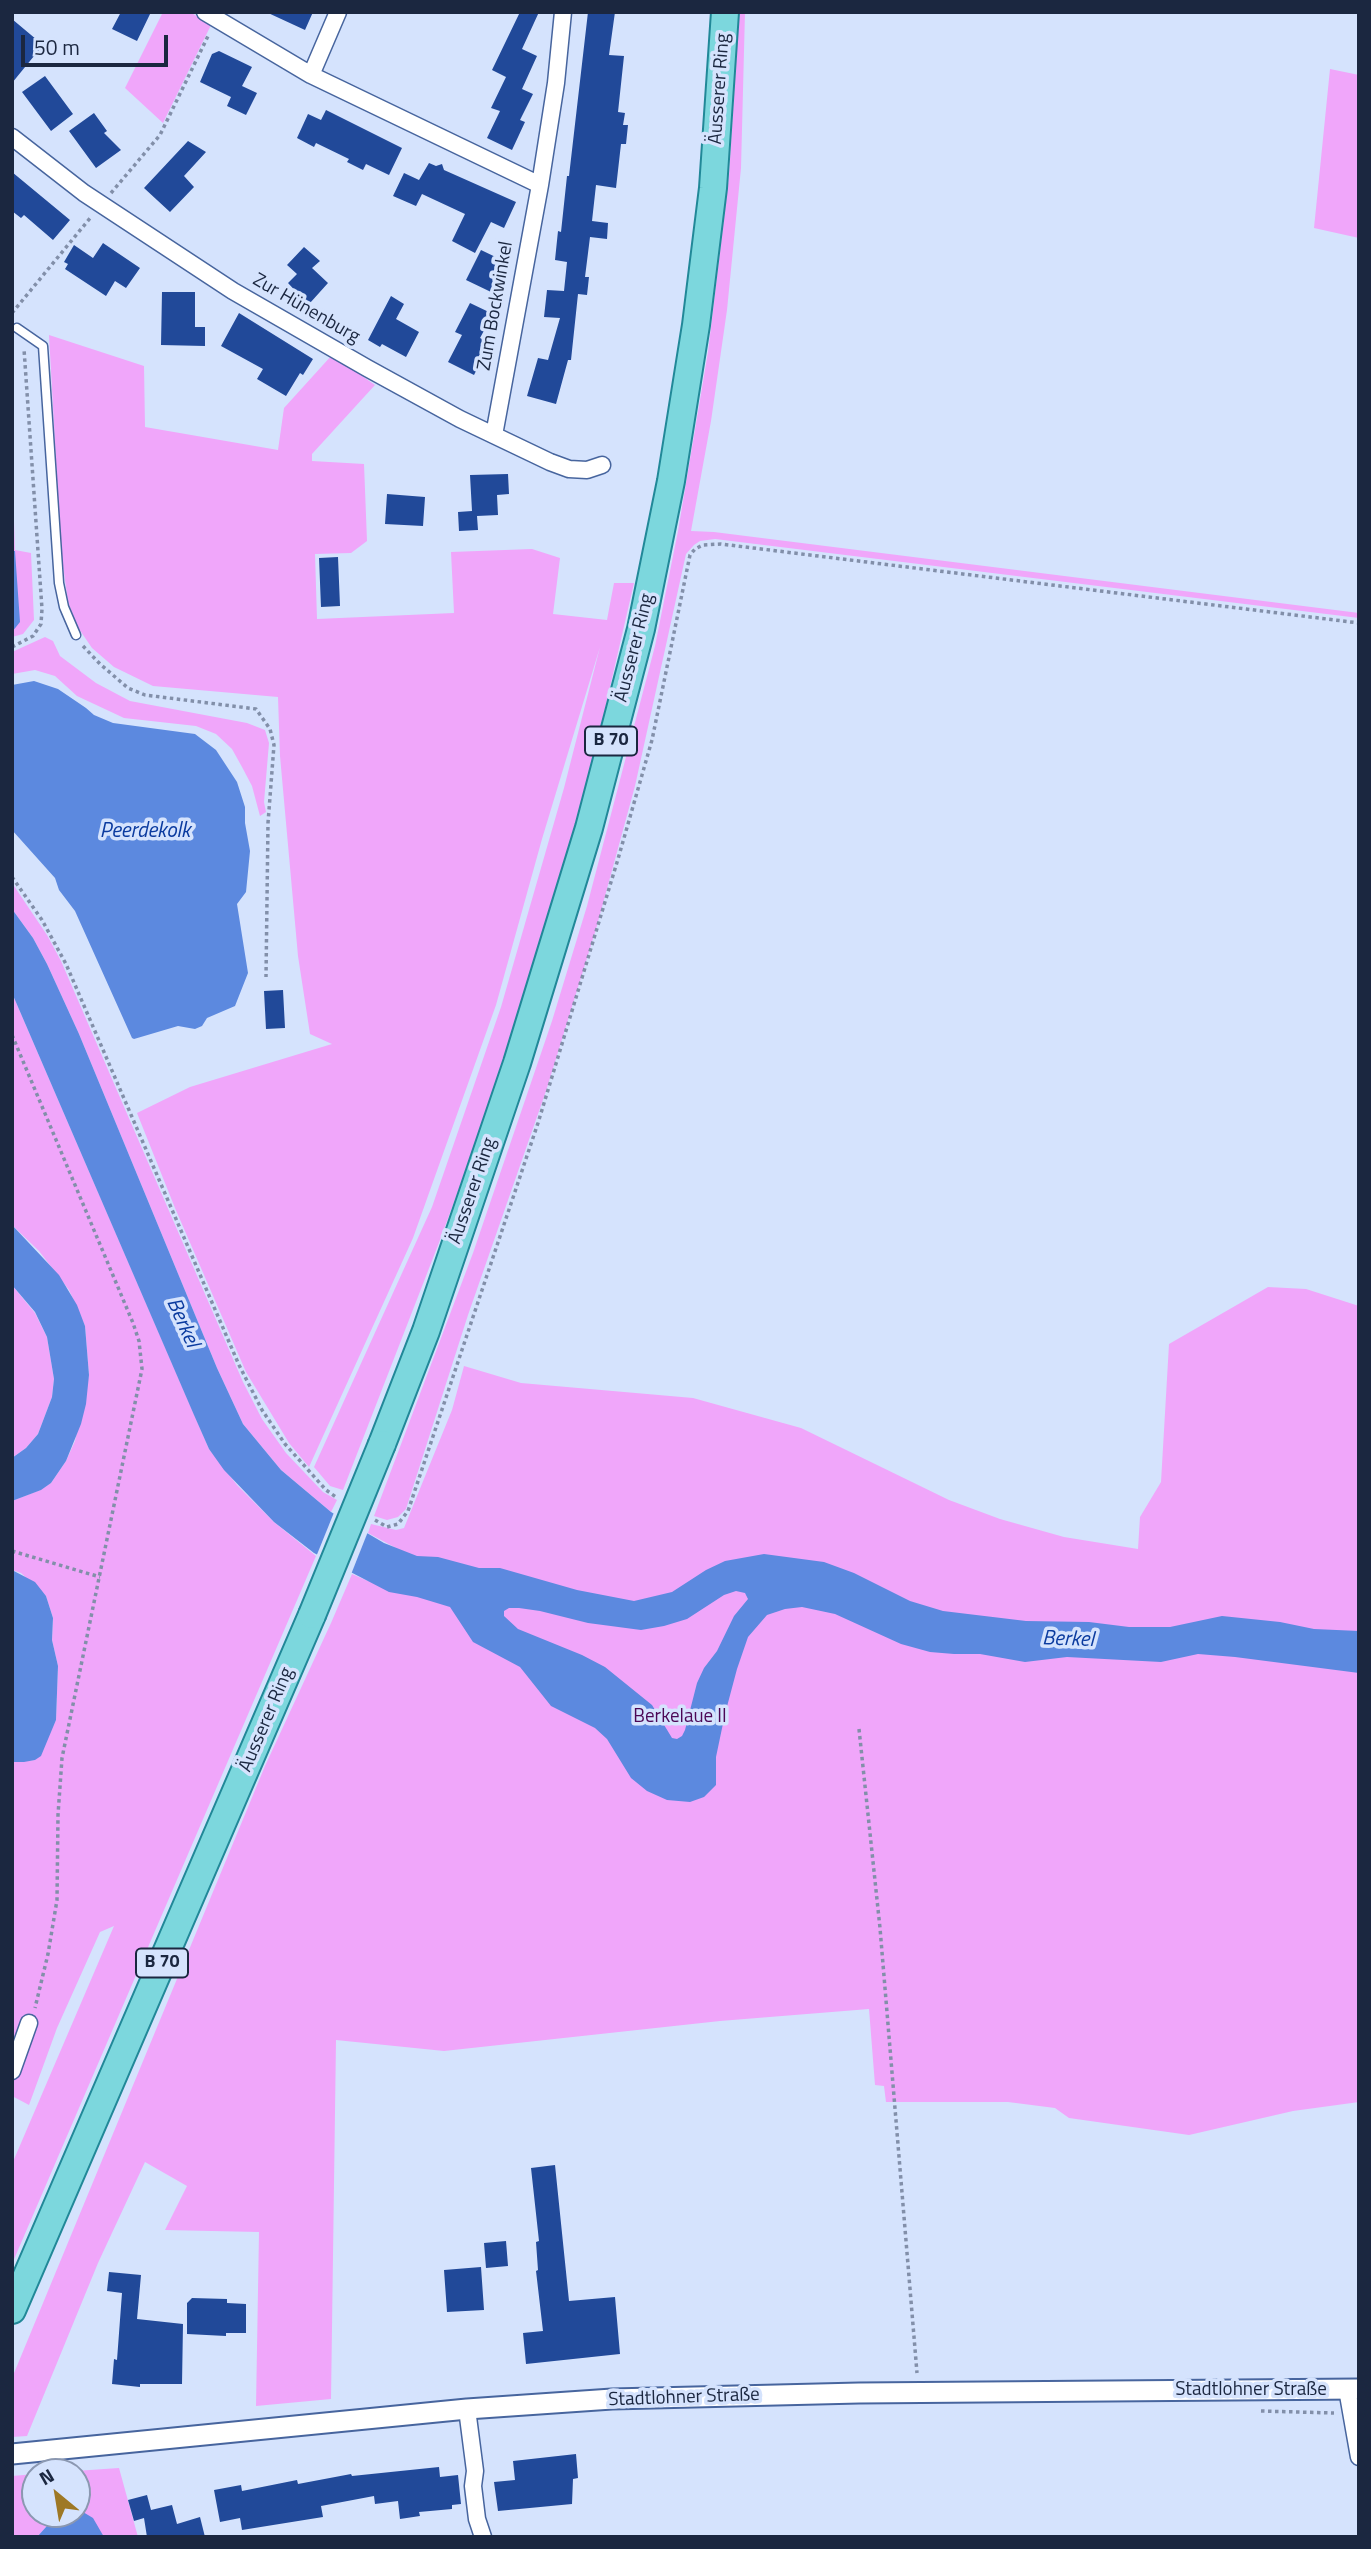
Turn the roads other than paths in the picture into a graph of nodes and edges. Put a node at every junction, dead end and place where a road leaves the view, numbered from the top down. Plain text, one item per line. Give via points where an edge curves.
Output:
1 (338, 12) edge
2 (563, 12) edge
3 (725, 12) edge
4 (211, 16) edge
5 (311, 75) junction
6 (12, 137) edge
7 (540, 185) junction
8 (18, 328) road end
9 (494, 435) junction
10 (602, 465) dead end
11 (76, 635) road end
12 (30, 2023) road end
13 (12, 2071) edge
14 (12, 2310) edge
15 (1353, 2389) edge
16 (467, 2409) junction
17 (12, 2454) edge
18 (1359, 2457) edge
19 (483, 2537) edge

1 - 5 street
2 - 7 street, Zum Bockwinkel
3 - 14 main road, Äusserer Ring / B 70, bridge via 713,188 671,481 641,629 541,987 426,1331 382,1444
4 - 5 street
5 - 7 street
6 - 9 street, Zur Hünenburg via 101,204 233,291
7 - 9 street, Zum Bockwinkel
8 - 11 lane via 43,346 59,583
9 - 10 street, Zur Hünenburg via 569,469
12 - 13 street
15 - 16 street, Stadtlohner Straße via 919,2392 612,2399
15 - 18 street
16 - 17 street, Stadtlohner Straße
16 - 19 street via 477,2519

